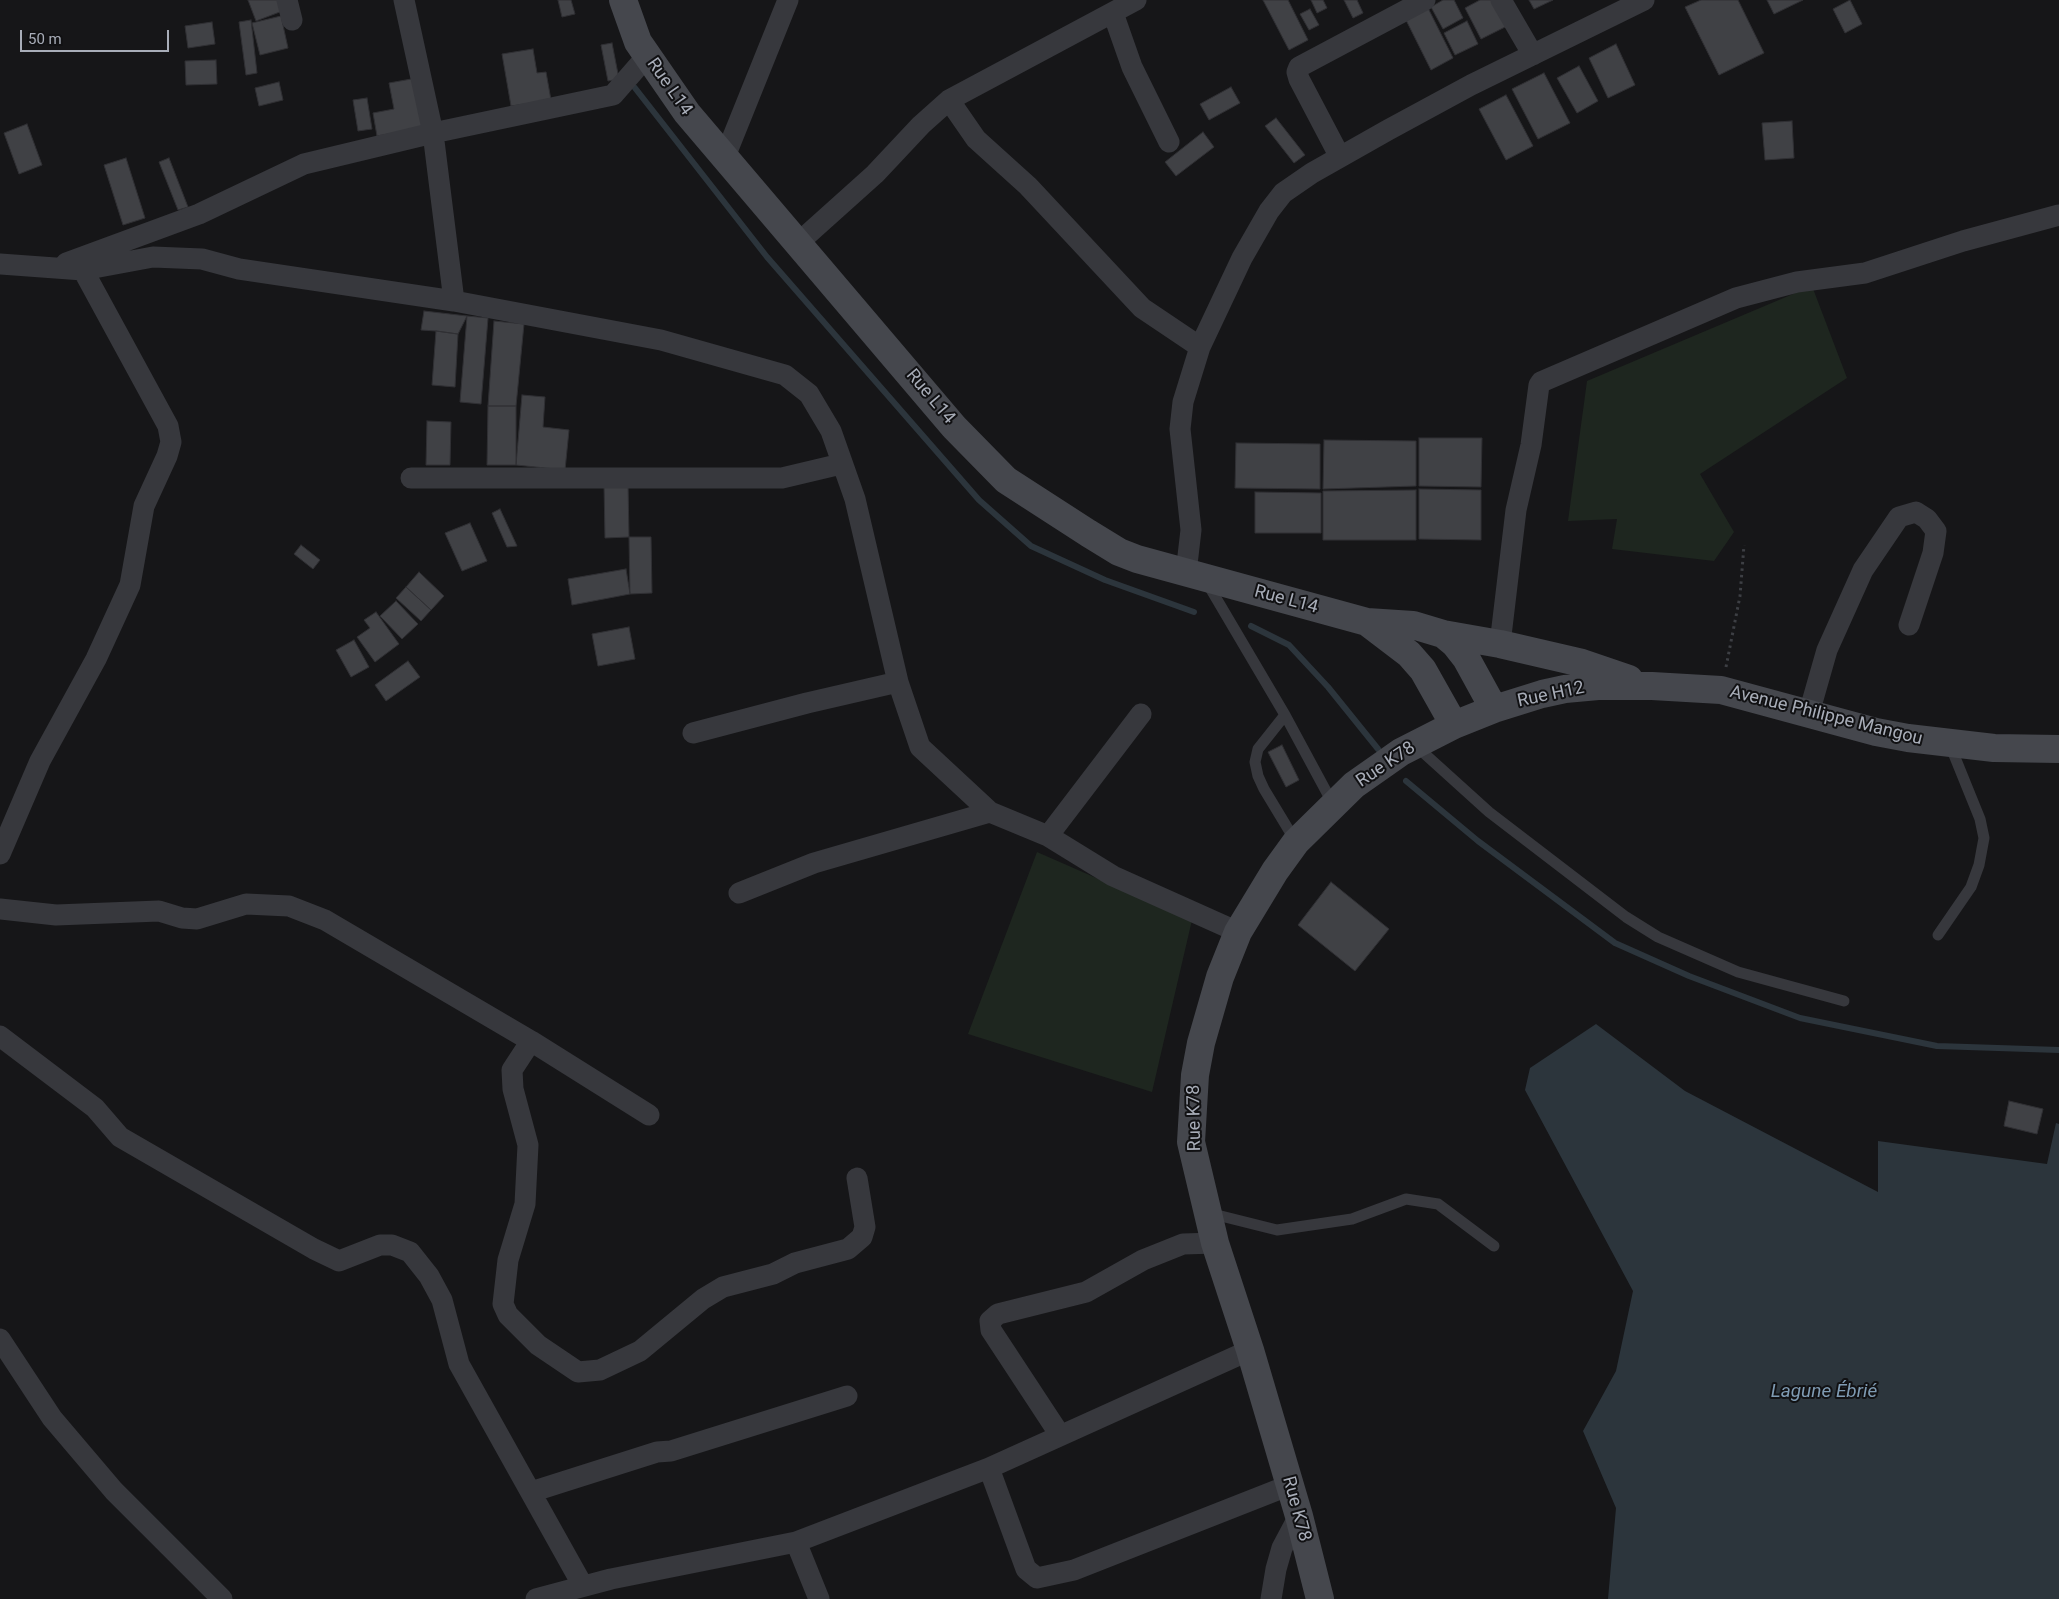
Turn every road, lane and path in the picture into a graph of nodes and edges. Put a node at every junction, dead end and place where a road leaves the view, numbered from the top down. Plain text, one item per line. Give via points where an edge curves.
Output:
1 (404, 0) edge
2 (623, 0) edge
3 (788, 0) edge
4 (1136, 0) edge
5 (1425, 0) edge
6 (1502, 0) edge
7 (1644, 0) edge
8 (1113, 13) junction
9 (1533, 55) junction
10 (647, 56) junction
11 (949, 100) junction
12 (433, 133) junction
13 (1169, 142) dead end
14 (1340, 157) junction
15 (724, 159) junction
16 (2059, 215) edge
17 (798, 244) junction
18 (0, 264) edge
19 (55, 267) junction
20 (83, 270) junction
21 (454, 301) junction
22 (1200, 347) junction
23 (841, 464) junction
24 (411, 478) dead end
25 (1744, 545) dead end
26 (1196, 576) junction
27 (1367, 622) junction
28 (1908, 625) dead end
29 (1442, 634) junction
30 (1500, 644) junction
31 (898, 682) junction
32 (1652, 686) junction
33 (1721, 690) junction
34 (1494, 710) junction
35 (1809, 713) junction
36 (1141, 714) dead end
37 (1285, 715) junction
38 (1454, 725) junction
39 (693, 733) dead end
40 (1414, 745) junction
41 (1950, 745) junction
42 (2059, 750) edge
43 (1333, 804) junction
44 (990, 812) junction
45 (1048, 836) junction
46 (1296, 842) junction
47 (0, 854) edge
48 (739, 893) dead end
49 (0, 909) edge
50 (1238, 932) junction
51 (1938, 935) dead end
52 (1844, 1001) dead end
53 (0, 1036) edge
54 (531, 1041) junction
55 (649, 1116) dead end
56 (856, 1178) dead end
57 (1207, 1213) junction
58 (1215, 1243) junction
59 (1494, 1246) dead end
60 (0, 1339) edge
61 (1250, 1350) junction
62 (847, 1396) dead end
63 (1060, 1435) junction
64 (989, 1468) junction
65 (1290, 1485) junction
66 (531, 1492) junction
67 (1300, 1516) junction
68 (796, 1542) junction
69 (593, 1590) edge
70 (222, 1599) edge
71 (536, 1599) edge
72 (819, 1599) edge
73 (1271, 1599) edge
74 (1320, 1599) edge

1 - 12 street
2 - 10 street, Rue L14 via 638,42
3 - 15 street
4 - 8 street
5 - 14 street via 1299,67 1300,80
6 - 9 street
7 - 9 street
8 - 11 street
8 - 13 street via 1132,67
9 - 14 street
10 - 12 street via 613,95
10 - 15 street, Rue L14
11 - 17 street
11 - 22 street via 976,139 1028,186 1142,308
12 - 19 street via 304,164 199,214
12 - 21 street
14 - 22 street via 1283,193 1269,210 1242,258
15 - 17 street, Rue L14
16 - 30 street via 1963,241 1865,273 1797,282 1736,298 1541,382 1516,510
17 - 26 street, Rue L14 via 954,427 1006,480 1119,552
18 - 19 street
19 - 20 street
20 - 21 street via 153,257 202,259 239,270
20 - 47 street via 168,426 171,442 144,506 130,585 96,659 40,761
21 - 23 street via 661,340 785,375 809,394 831,431
22 - 26 street via 1183,402 1180,429
23 - 24 street via 782,478
23 - 31 street via 855,499
25 - 33 path via 1740,596
26 - 27 street, Rue L14
26 - 37 lane
27 - 29 street, Rue L14 via 1413,625
27 - 38 street, Rue L14 via 1409,654 1424,670
28 - 35 street via 1933,553 1936,531 1927,519 1916,512 1899,517 1863,570 1827,650
29 - 30 street
29 - 34 street, Rue L14 via 1466,658
30 - 32 street via 1582,663
31 - 39 street
31 - 44 street via 920,748
32 - 33 street, Avenue Philippe Mangou
32 - 34 street, Rue H12 via 1565,689
33 - 35 street, Avenue Philippe Mangou
34 - 38 street, Rue H12
35 - 41 street, Avenue Philippe Mangou via 1876,732
36 - 45 street
37 - 43 lane
37 - 46 lane via 1258,749 1255,762 1264,789
38 - 40 street, Rue K78
40 - 43 street, Rue K78 via 1369,774
40 - 52 lane via 1489,812 1650,932 1738,972
41 - 42 street, Avenue Philippe Mangou
41 - 51 lane via 1980,819 1984,838 1971,887
43 - 46 street, Rue K78
44 - 45 street
44 - 48 street via 814,862
45 - 50 street via 1113,876
46 - 50 street, Rue K78
49 - 54 street via 56,915 159,911 197,919 246,904 289,906 325,920
50 - 57 street, Rue K78 via 1211,1006 1195,1075 1191,1142
53 - 66 street via 95,1108 120,1137 314,1249 339,1261 380,1246 392,1245 410,1252 442,1300 459,1364
54 - 55 street
54 - 56 street via 512,1070 513,1090 528,1145 525,1204 508,1260 502,1304 508,1316 538,1345 578,1372 600,1370 640,1351 703,1299 723,1287 848,1249 862,1238 865,1227
57 - 58 street, Rue K78
57 - 59 lane via 1277,1230 1352,1219 1406,1199 1438,1204
58 - 61 street, Rue K78
58 - 63 street via 1183,1244 1143,1260 1086,1292 998,1314 990,1321 991,1330
60 - 70 street via 70,1440 114,1491
61 - 63 street
61 - 65 street, Rue K78
62 - 66 street
63 - 64 street
64 - 65 street via 1026,1569 1036,1578 1074,1570
64 - 68 street
65 - 67 street, Rue K78
66 - 69 street
67 - 73 street via 1282,1548
67 - 74 street, Rue K78
68 - 69 street
68 - 72 street
69 - 71 street

